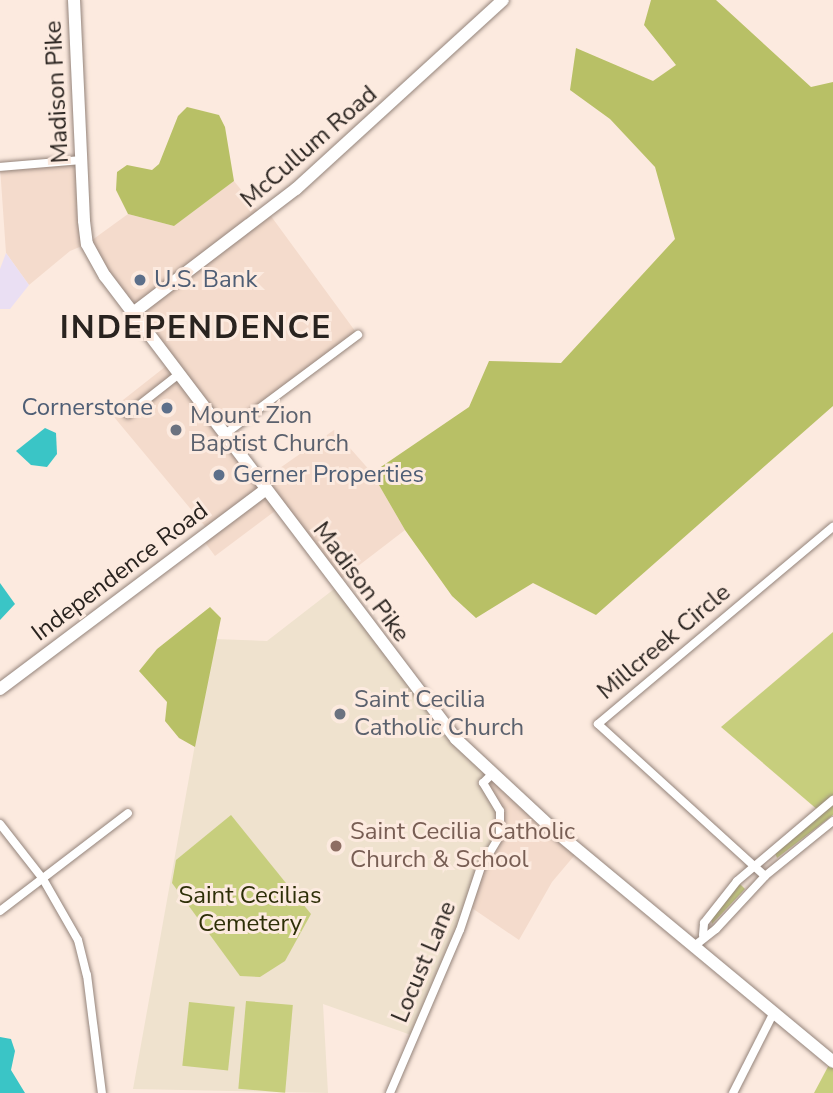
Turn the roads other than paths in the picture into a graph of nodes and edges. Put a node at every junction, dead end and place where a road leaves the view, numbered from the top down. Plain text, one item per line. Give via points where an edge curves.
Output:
1 (74, 0) edge
2 (503, 0) edge
3 (81, 160) junction
4 (0, 167) edge
5 (133, 313) junction
6 (358, 335) dead end
7 (179, 374) junction
8 (128, 414) dead end
9 (225, 434) junction
10 (266, 489) junction
11 (833, 527) edge
12 (0, 690) edge
13 (492, 774) junction
14 (833, 800) edge
15 (128, 813) dead end
16 (833, 821) edge
17 (0, 824) edge
18 (754, 865) junction
19 (765, 876) junction
20 (43, 879) junction
21 (0, 911) edge
22 (703, 935) junction
23 (693, 947) junction
24 (773, 1014) junction
25 (833, 1062) edge
26 (102, 1093) edge
27 (390, 1093) edge
28 (733, 1093) edge

1 - 3 main road, Madison Pike
2 - 5 main road, McCullum Road via 296,189
3 - 4 street
3 - 5 main road, Madison Pike via 88,244
5 - 7 main road, Madison Pike
6 - 9 street
7 - 8 street
7 - 9 main road, Madison Pike
9 - 10 main road, Madison Pike
10 - 12 main road, Independence Road
10 - 13 main road, Madison Pike via 431,709
11 - 18 street, Millcreek Circle via 598,724
13 - 23 main road, Madison Pike
13 - 27 street, Locust Lane via 483,783 500,811 500,835 481,867 460,930
14 - 18 street
15 - 20 street
16 - 19 street
17 - 20 street
18 - 19 street, Millcreek Circle
18 - 22 street via 704,923
19 - 22 street via 716,929
20 - 21 street
20 - 26 street via 78,940
22 - 23 street
23 - 24 main road, Madison Pike
24 - 25 main road, Madison Pike
24 - 28 street

